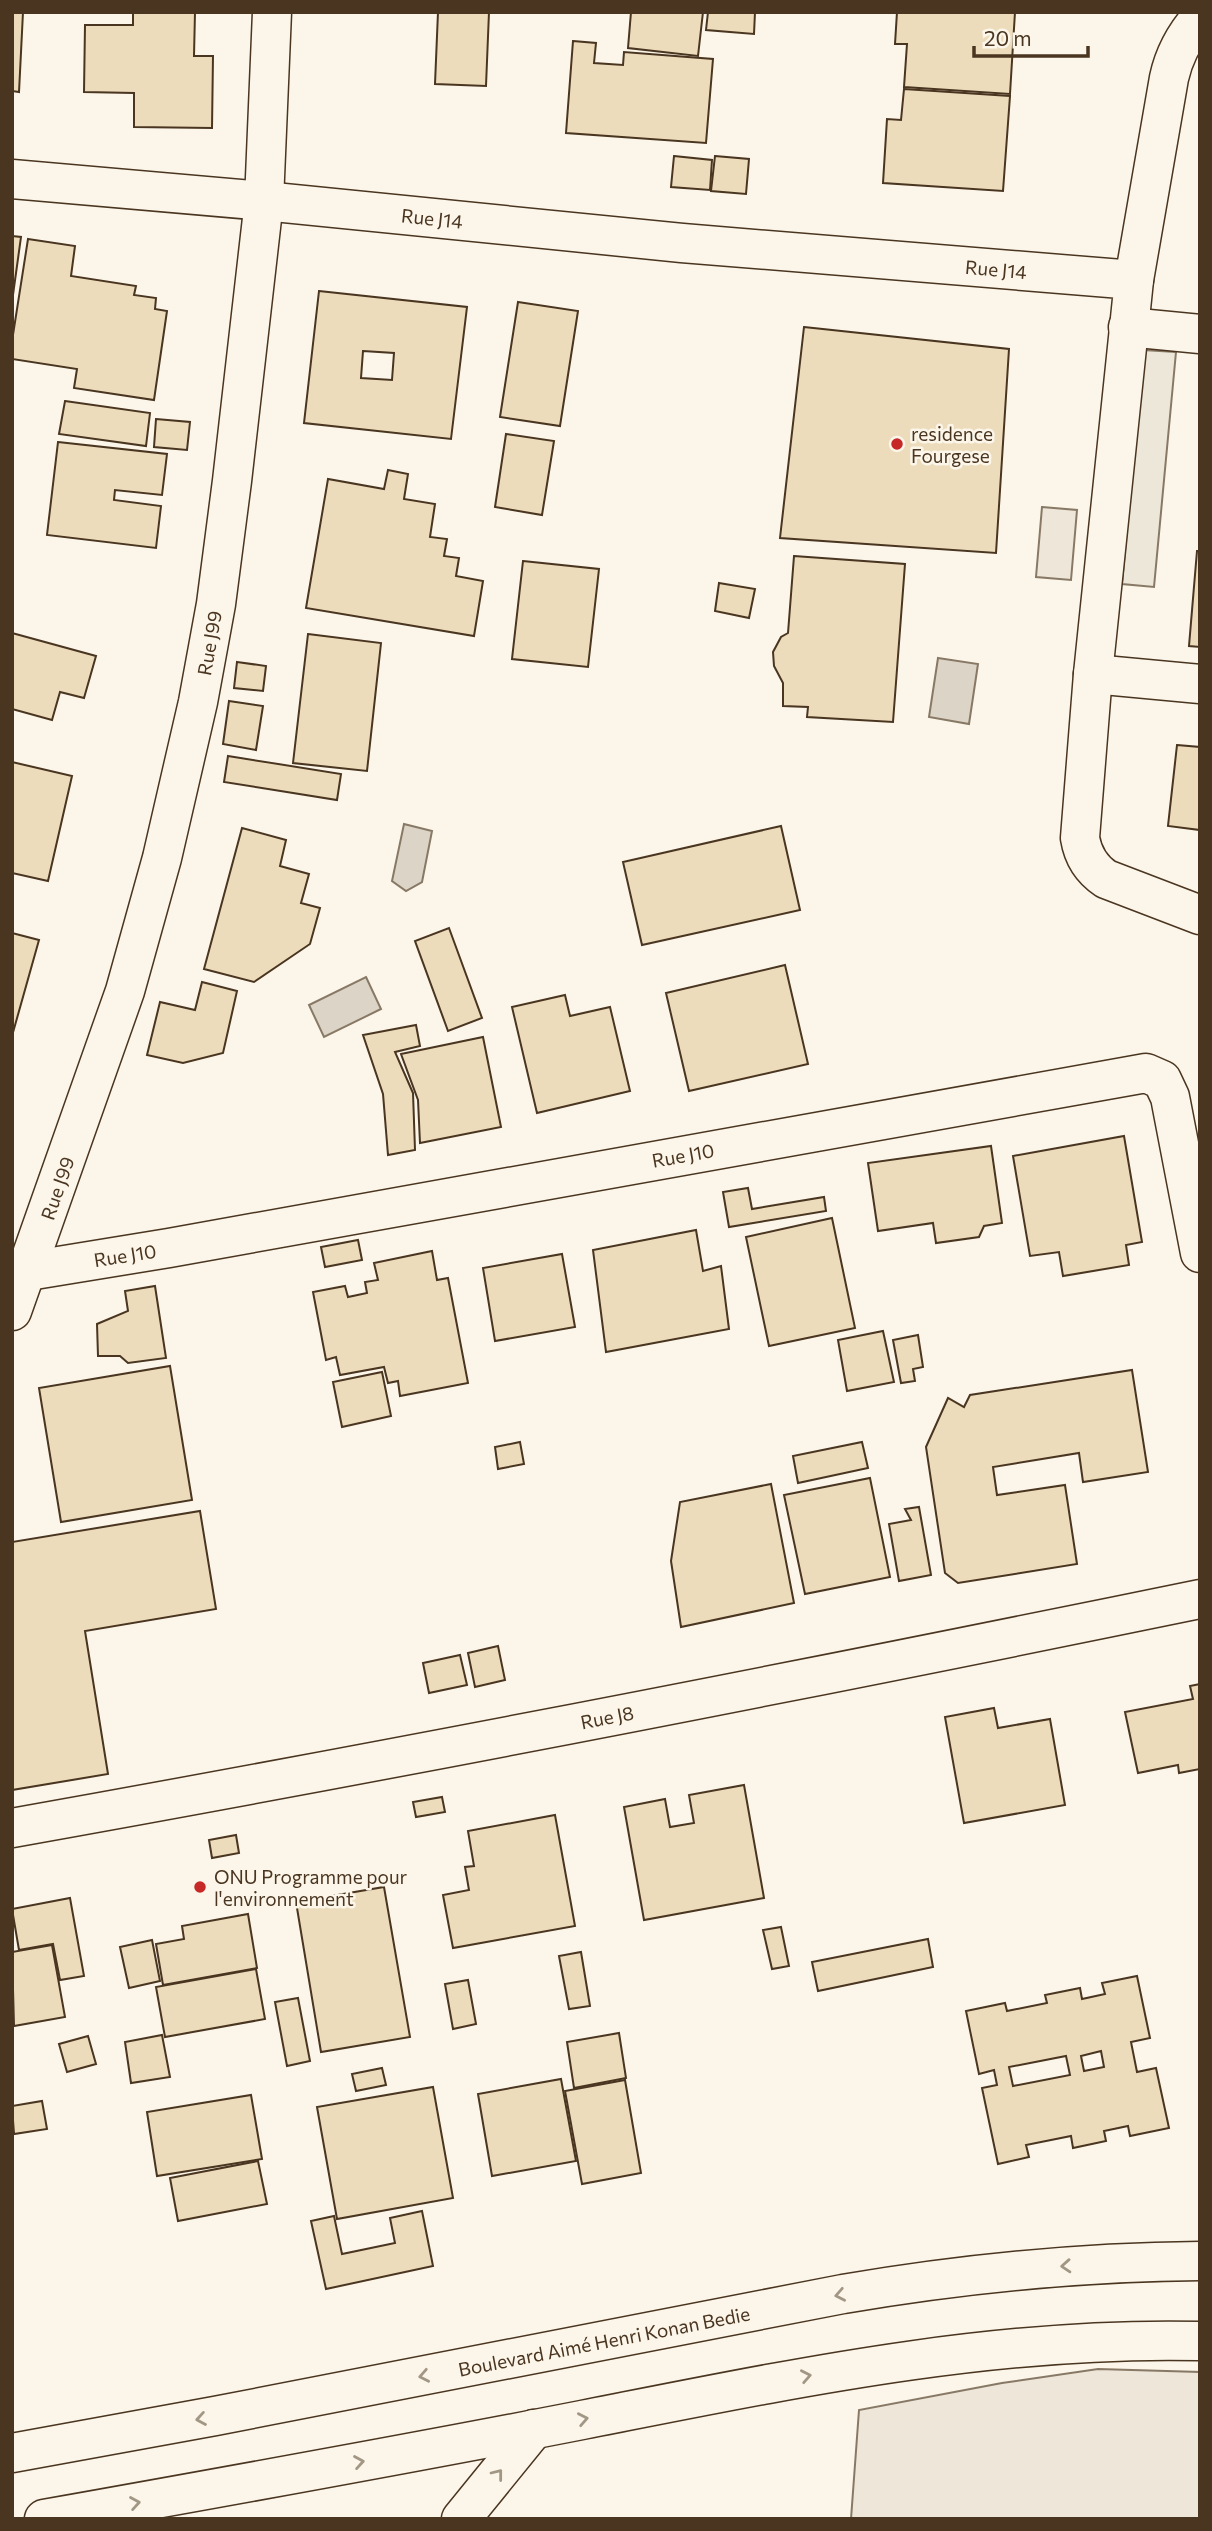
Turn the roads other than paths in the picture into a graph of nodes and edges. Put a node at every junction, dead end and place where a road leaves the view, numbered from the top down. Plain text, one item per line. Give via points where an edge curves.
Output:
1 (272, 12) edge
2 (1200, 18) edge
3 (12, 179) edge
4 (264, 201) junction
5 (1134, 280) junction
6 (1128, 327) junction
7 (1200, 334) edge
8 (1093, 674) junction
9 (1200, 684) edge
10 (1200, 915) edge
11 (1200, 1253) edge
12 (28, 1271) junction
13 (12, 1311) edge
14 (1200, 1599) edge
15 (12, 1828) edge
16 (1200, 2261) edge
17 (1200, 2341) edge
18 (534, 2429) junction
19 (12, 2453) edge
20 (60, 2517) edge
21 (461, 2519) edge

1 - 4 main road, Rue J99
2 - 5 main road via 1172,63
3 - 4 main road
4 - 5 main road, Rue J14 via 682,243
4 - 12 main road, Rue J99 via 216,604 198,702 125,991
5 - 6 main road
6 - 7 main road
6 - 8 main road
8 - 9 main road
8 - 10 main road via 1082,850 1094,871 1106,879
11 - 12 main road, Rue J10 via 1170,1097 1161,1080 1146,1073
12 - 13 main road, Rue J99
14 - 15 main road, Rue J8 via 444,1749
16 -> 19 main road, Boulevard Aimé Henri Konan Bedie via 1094,2264 929,2280
18 -> 17 main road via 904,2360 1062,2344
20 -> 18 main road
21 -> 18 main road

